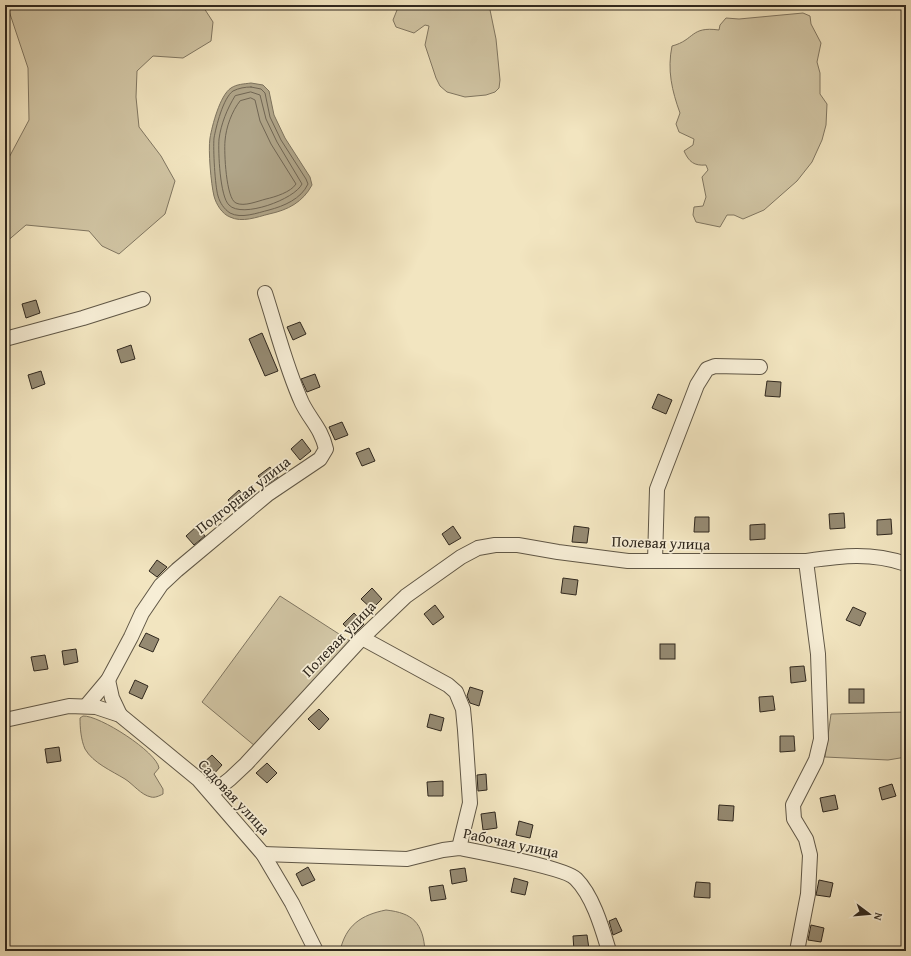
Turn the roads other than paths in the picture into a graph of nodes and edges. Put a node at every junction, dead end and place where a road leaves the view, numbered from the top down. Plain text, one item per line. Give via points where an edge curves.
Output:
1 (265, 293) dead end
2 (143, 299) dead end
3 (5, 339) edge
4 (760, 367) dead end
5 (656, 561) junction
6 (806, 561) junction
7 (906, 564) edge
8 (362, 638) junction
9 (108, 680) junction
10 (87, 706) junction
11 (120, 715) junction
12 (5, 720) edge
13 (212, 793) junction
14 (459, 848) junction
15 (263, 854) junction
16 (316, 951) edge
17 (609, 951) edge
18 (797, 951) edge

1 - 9 street, Подгорная улица via 303,405 318,426 326,449 320,459 268,494 161,586 142,613
2 - 3 street
4 - 5 street via 715,366 706,369 697,385 657,489
5 - 6 street, Полевая улица
5 - 8 street, Полевая улица via 620,560 518,545 478,548 406,596
6 - 7 street, Полевая улица via 848,555 881,556
6 - 18 street via 818,654 821,739 816,760 793,805 794,819 806,839 810,855 808,894
8 - 13 street, Полевая улица via 246,764
8 - 14 street via 448,685 456,692 465,723 470,803
9 - 10 street, Подгорная улица
9 - 11 street via 112,698
10 - 11 street, Садовая улица
10 - 12 street, Садовая улица via 55,708
11 - 13 street, Садовая улица
13 - 15 street, Садовая улица
14 - 15 street, Рабочая улица via 407,859
14 - 17 street, Рабочая улица via 560,870 576,878 592,903
15 - 16 street, Садовая улица

